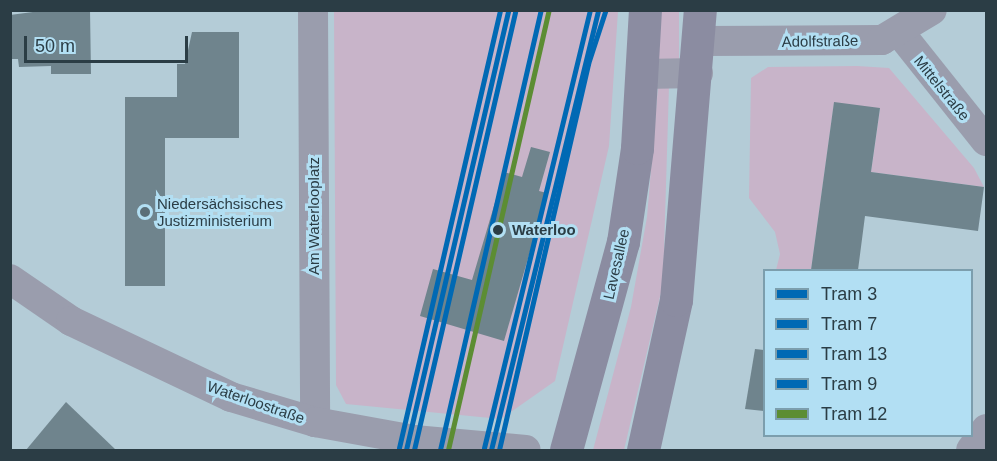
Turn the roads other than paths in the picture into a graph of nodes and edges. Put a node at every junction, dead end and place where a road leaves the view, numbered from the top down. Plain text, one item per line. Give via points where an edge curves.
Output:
1 (313, 10) edge
2 (645, 10) edge
3 (932, 10) edge
4 (700, 26) edge
5 (900, 33) junction
6 (698, 73) junction
7 (643, 74) junction
8 (987, 141) edge
9 (10, 279) edge
10 (315, 422) junction
11 (987, 429) edge
12 (526, 450) edge
13 (566, 450) edge
14 (643, 450) edge
15 (970, 450) edge

1 - 10 street, Am Waterlooplatz
2 - 7 main road, Lavesallee
3 - 5 street, Adolfstraße
4 - 5 street, Adolfstraße via 882,40
4 - 6 main road
5 - 8 street, Mittelstraße
6 - 7 street
6 - 14 main road via 676,300
7 - 13 main road, Lavesallee via 623,242
9 - 10 street, Waterloostraße via 123,348 231,397
10 - 12 street, Waterloostraße via 414,440
11 - 15 street

